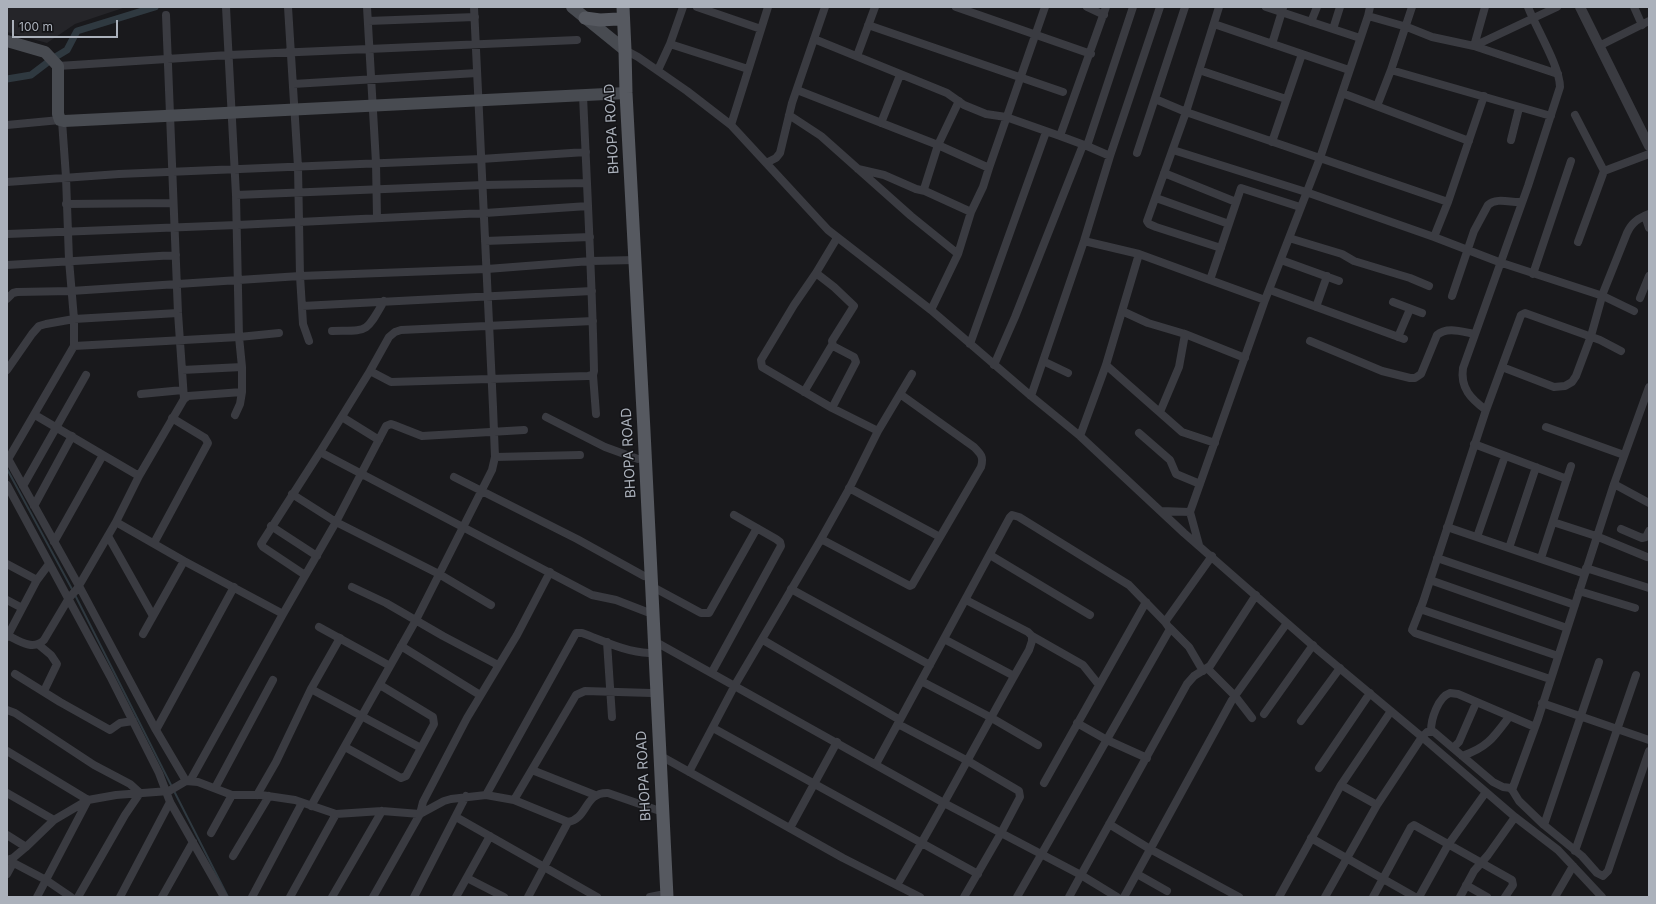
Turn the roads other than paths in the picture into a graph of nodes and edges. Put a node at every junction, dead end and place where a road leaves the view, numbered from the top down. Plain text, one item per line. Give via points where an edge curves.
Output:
1 (226, 7) edge
2 (288, 7) edge
3 (367, 7) edge
4 (474, 7) edge
5 (572, 7) edge
6 (683, 7) edge
7 (697, 7) edge
8 (768, 7) edge
9 (825, 7) edge
10 (875, 7) edge
11 (956, 7) edge
12 (1045, 7) edge
13 (1087, 7) edge
14 (1134, 7) edge
15 (1160, 7) edge
16 (1185, 7) edge
17 (1219, 7) edge
18 (1266, 7) edge
19 (1317, 7) edge
20 (1340, 7) edge
21 (1370, 7) edge
22 (1412, 7) edge
23 (1485, 7) edge
24 (1528, 7) edge
25 (1557, 7) edge
26 (1580, 7) edge
27 (1634, 7) edge
28 (1283, 10) edge
29 (619, 11) edge
30 (1105, 11) edge
31 (166, 16) dead end
32 (1368, 16) junction
33 (475, 17) junction
34 (585, 18) junction
35 (1532, 18) junction
36 (368, 22) junction
37 (1311, 22) junction
38 (1645, 23) edge
39 (1214, 24) junction
40 (868, 25) junction
41 (1407, 26) junction
42 (761, 29) junction
43 (1334, 29) junction
44 (1036, 34) junction
45 (1360, 38) junction
46 (814, 39) junction
47 (577, 40) dead end
48 (7, 41) edge
49 (476, 44) junction
50 (670, 44) junction
51 (1272, 44) junction
52 (1474, 46) junction
53 (1600, 46) junction
54 (370, 49) junction
55 (623, 49) junction
56 (291, 52) junction
57 (1091, 54) junction
58 (1302, 54) junction
59 (229, 55) junction
60 (857, 56) junction
61 (168, 59) junction
62 (58, 66) junction
63 (748, 69) junction
64 (658, 70) junction
65 (1199, 70) junction
66 (1349, 70) junction
67 (1391, 70) junction
68 (477, 73) junction
69 (1558, 74) junction
70 (900, 76) junction
71 (1021, 77) junction
72 (372, 79) junction
73 (293, 84) junction
74 (797, 90) junction
75 (1063, 92) dead end
76 (1342, 93) junction
77 (623, 94) junction
78 (583, 95) junction
79 (1484, 96) junction
80 (1155, 99) junction
81 (1286, 99) junction
82 (479, 100) junction
83 (959, 101) junction
84 (373, 106) junction
85 (1377, 106) junction
86 (1519, 108) junction
87 (294, 110) junction
88 (1186, 112) junction
89 (231, 113) junction
90 (789, 115) junction
91 (1575, 115) dead end
92 (171, 116) junction
93 (1551, 116) junction
94 (1006, 117) junction
95 (61, 120) junction
96 (881, 123) junction
97 (7, 125) edge
98 (731, 125) junction
99 (1046, 132) junction
100 (1060, 136) junction
101 (1510, 140) dead end
102 (1469, 141) junction
103 (1272, 142) junction
104 (938, 145) junction
105 (1085, 146) junction
106 (1649, 146) edge
107 (1172, 150) junction
108 (586, 152) junction
109 (1137, 153) dead end
110 (1649, 154) edge
111 (1110, 156) junction
112 (1320, 158) junction
113 (482, 159) junction
114 (1571, 161) dead end
115 (766, 163) junction
116 (376, 164) junction
117 (298, 167) junction
118 (989, 168) junction
119 (858, 169) junction
120 (235, 170) junction
121 (1604, 171) junction
122 (172, 172) junction
123 (1164, 173) junction
124 (66, 177) junction
125 (7, 182) edge
126 (587, 183) junction
127 (484, 185) junction
128 (377, 190) junction
129 (925, 191) junction
130 (1306, 192) junction
131 (298, 193) junction
132 (236, 195) junction
133 (1156, 198) junction
134 (1236, 202) junction
135 (1448, 202) junction
136 (1522, 202) junction
137 (174, 203) junction
138 (66, 204) junction
139 (588, 206) junction
140 (1300, 207) junction
141 (971, 212) junction
142 (485, 213) junction
143 (1647, 215) edge
144 (377, 217) junction
145 (299, 221) junction
146 (1229, 224) junction
147 (237, 225) junction
148 (174, 227) junction
149 (1649, 228) edge
150 (67, 233) junction
151 (7, 234) edge
152 (590, 237) junction
153 (1434, 237) junction
154 (837, 238) junction
155 (1289, 238) junction
156 (486, 241) junction
157 (1084, 242) junction
158 (1578, 242) dead end
159 (1221, 248) junction
160 (1468, 250) junction
161 (958, 254) junction
162 (1139, 254) junction
163 (176, 255) junction
164 (69, 260) junction
165 (632, 260) junction
166 (1281, 260) junction
167 (591, 261) junction
168 (1500, 262) junction
169 (7, 265) edge
170 (487, 269) junction
171 (816, 273) junction
172 (1533, 274) junction
173 (300, 276) junction
174 (1327, 276) junction
175 (1649, 276) edge
176 (239, 280) junction
177 (1210, 280) junction
178 (1339, 281) dead end
179 (177, 284) junction
180 (1429, 286) dead end
181 (1270, 290) junction
182 (71, 291) junction
183 (592, 291) junction
184 (1452, 296) dead end
185 (1603, 296) junction
186 (489, 297) junction
187 (1640, 298) dead end
188 (7, 300) edge
189 (1265, 300) junction
190 (384, 301) junction
191 (1393, 302) dead end
192 (302, 306) junction
193 (1316, 307) junction
194 (1410, 309) junction
195 (930, 310) junction
196 (1122, 311) junction
197 (1634, 311) dead end
198 (178, 313) junction
199 (1422, 313) dead end
200 (74, 319) junction
201 (593, 320) junction
202 (489, 326) junction
203 (332, 331) dead end
204 (279, 333) dead end
205 (1185, 334) junction
206 (1475, 334) junction
207 (1591, 336) junction
208 (239, 337) junction
209 (180, 341) junction
210 (309, 341) dead end
211 (1310, 341) dead end
212 (970, 344) junction
213 (832, 345) junction
214 (74, 346) junction
215 (1621, 351) dead end
216 (1245, 358) junction
217 (1043, 361) junction
218 (1106, 364) junction
219 (994, 365) junction
220 (242, 367) junction
221 (1502, 367) junction
222 (7, 370) edge
223 (182, 370) junction
224 (370, 371) junction
225 (1068, 373) dead end
226 (86, 374) dead end
227 (912, 374) dead end
228 (593, 375) junction
229 (491, 379) junction
230 (1649, 387) edge
231 (184, 390) junction
232 (242, 392) junction
233 (804, 392) junction
234 (141, 394) dead end
235 (900, 394) junction
236 (1031, 396) junction
237 (184, 399) junction
238 (1647, 401) edge
239 (832, 408) junction
240 (1486, 410) junction
241 (1160, 412) junction
242 (596, 414) dead end
243 (35, 415) junction
244 (235, 415) dead end
245 (342, 417) junction
246 (546, 417) dead end
247 (172, 418) junction
248 (1546, 426) dead end
249 (56, 427) junction
250 (524, 430) dead end
251 (878, 431) junction
252 (494, 432) junction
253 (1139, 432) dead end
254 (72, 436) junction
255 (1080, 436) junction
256 (380, 440) junction
257 (1215, 443) junction
258 (1474, 444) junction
259 (320, 452) junction
260 (103, 455) junction
261 (580, 455) dead end
262 (1624, 455) junction
263 (1505, 456) junction
264 (495, 457) junction
265 (638, 458) junction
266 (7, 459) edge
267 (1571, 466) dead end
268 (1536, 468) junction
269 (139, 476) junction
270 (362, 476) junction
271 (454, 478) dead end
272 (1566, 479) junction
273 (1200, 484) junction
274 (1614, 484) junction
275 (7, 485) edge
276 (23, 486) junction
277 (849, 488) junction
278 (482, 490) junction
279 (292, 494) junction
280 (10, 500) edge
281 (1649, 503) edge
282 (34, 506) junction
283 (1160, 511) junction
284 (1190, 512) junction
285 (734, 515) dead end
286 (116, 522) junction
287 (336, 522) junction
288 (1553, 522) junction
289 (271, 526) junction
290 (463, 526) junction
291 (1447, 527) junction
292 (758, 528) junction
293 (1621, 529) dead end
294 (1649, 531) edge
295 (108, 536) junction
296 (1596, 536) junction
297 (940, 537) junction
298 (1477, 537) junction
299 (821, 539) junction
300 (54, 542) junction
301 (154, 543) junction
302 (1199, 545) junction
303 (1509, 548) junction
304 (990, 555) junction
305 (317, 556) junction
306 (1212, 556) junction
307 (1647, 557) dead end
308 (1437, 558) junction
309 (1541, 558) junction
310 (184, 561) junction
311 (7, 564) edge
312 (49, 564) junction
313 (1586, 571) junction
314 (550, 572) junction
315 (439, 574) junction
316 (305, 575) junction
317 (37, 580) junction
318 (1430, 580) junction
319 (648, 581) junction
320 (234, 587) junction
321 (352, 587) dead end
322 (1649, 588) edge
323 (791, 589) junction
324 (1579, 591) junction
325 (74, 592) junction
326 (1256, 595) junction
327 (7, 600) edge
328 (966, 600) junction
329 (1146, 602) junction
330 (491, 605) dead end
331 (1575, 605) junction
332 (22, 608) junction
333 (1635, 608) dead end
334 (1420, 609) junction
335 (647, 612) junction
336 (283, 614) junction
337 (1090, 615) dead end
338 (153, 616) junction
339 (416, 620) junction
340 (1287, 622) junction
341 (1168, 625) junction
342 (318, 627) dead end
343 (1567, 628) junction
344 (143, 634) dead end
345 (7, 636) edge
346 (1032, 636) junction
347 (340, 638) junction
348 (763, 640) junction
349 (944, 640) junction
350 (607, 642) junction
351 (39, 645) junction
352 (1312, 645) junction
353 (401, 646) junction
354 (652, 647) junction
355 (1558, 656) junction
356 (1599, 662) dead end
357 (498, 665) junction
358 (930, 665) junction
359 (390, 666) junction
360 (1340, 668) junction
361 (1205, 669) junction
362 (712, 672) junction
363 (15, 674) dead end
364 (1636, 675) dead end
365 (1014, 676) junction
366 (1550, 679) junction
367 (273, 680) dead end
368 (921, 681) junction
369 (380, 685) junction
370 (735, 685) junction
371 (1099, 685) junction
372 (311, 689) junction
373 (44, 691) junction
374 (611, 692) junction
375 (651, 693) junction
376 (1370, 693) junction
377 (480, 695) junction
378 (1235, 696) junction
379 (1476, 703) junction
380 (1542, 703) junction
381 (7, 710) edge
382 (1391, 711) junction
383 (1264, 714) dead end
384 (363, 716) junction
385 (612, 716) dead end
386 (1581, 716) junction
387 (990, 717) junction
388 (1509, 717) junction
389 (1252, 718) dead end
390 (133, 721) junction
391 (1301, 721) dead end
392 (899, 722) junction
393 (1077, 723) junction
394 (1535, 727) junction
395 (713, 728) junction
396 (1617, 729) junction
397 (156, 730) junction
398 (1431, 731) junction
399 (1422, 737) junction
400 (1107, 740) junction
401 (1649, 740) edge
402 (837, 742) junction
403 (1038, 745) dead end
404 (345, 747) junction
405 (421, 748) junction
406 (1453, 748) junction
407 (7, 751) edge
408 (1649, 751) edge
409 (659, 755) junction
410 (1462, 756) junction
411 (1147, 758) junction
412 (968, 761) junction
413 (876, 764) junction
414 (1320, 768) dead end
415 (532, 770) junction
416 (689, 772) junction
417 (188, 781) junction
418 (1044, 782) dead end
419 (813, 784) junction
420 (1341, 785) junction
421 (215, 788) junction
422 (171, 789) junction
423 (1512, 790) junction
424 (1486, 792) junction
425 (7, 793) edge
426 (140, 793) junction
427 (232, 795) junction
428 (257, 795) junction
429 (486, 795) junction
430 (595, 795) junction
431 (269, 796) junction
432 (466, 796) junction
433 (88, 800) junction
434 (514, 800) junction
435 (170, 802) junction
436 (302, 803) junction
437 (944, 803) junction
438 (1377, 805) junction
439 (311, 806) junction
440 (660, 809) junction
441 (382, 811) junction
442 (336, 814) junction
443 (420, 814) junction
444 (456, 817) junction
445 (1515, 817) junction
446 (54, 820) junction
447 (568, 822) junction
448 (1110, 824) junction
449 (1544, 825) junction
450 (790, 828) junction
451 (211, 833) dead end
452 (1001, 834) junction
453 (7, 835) edge
454 (490, 836) junction
455 (1311, 838) junction
456 (193, 842) junction
457 (922, 843) junction
458 (1448, 845) junction
459 (26, 847) junction
460 (1150, 849) junction
461 (1575, 851) junction
462 (1040, 855) junction
463 (233, 856) dead end
464 (1347, 859) junction
465 (9, 861) edge
466 (1481, 863) junction
467 (1574, 866) junction
468 (544, 867) junction
469 (7, 874) edge
470 (978, 874) junction
471 (1137, 874) junction
472 (1081, 876) junction
473 (467, 878) junction
474 (46, 880) junction
475 (1383, 880) junction
476 (897, 885) junction
477 (1466, 885) junction
478 (1167, 891) dead end
479 (660, 896) edge
480 (37, 897) edge
481 (71, 897) edge
482 (78, 897) edge
483 (120, 897) edge
484 (162, 897) edge
485 (224, 897) edge
486 (252, 897) edge
487 (290, 897) edge
488 (332, 897) edge
489 (373, 897) edge
490 (414, 897) edge
491 (456, 897) edge
492 (504, 897) edge
493 (528, 897) edge
494 (597, 897) edge
495 (920, 897) edge
496 (964, 897) edge
497 (1017, 897) edge
498 (1069, 897) edge
499 (1117, 897) edge
500 (1124, 897) edge
501 (1239, 897) edge
502 (1279, 897) edge
503 (1325, 897) edge
504 (1373, 897) edge
505 (1415, 897) edge
506 (1420, 897) edge
507 (1460, 897) edge
508 (1486, 897) edge
509 (1505, 897) edge
510 (1555, 897) edge
511 (1602, 897) edge

1 - 59 street
2 - 56 street
3 - 36 street
4 - 33 street
5 - 34 main road
6 - 50 street
7 - 42 street
8 - 42 street
9 - 46 street
10 - 40 street
11 - 44 street
12 - 44 street
13 - 30 street
14 - 105 street
15 - 111 street
16 - 80 street
17 - 39 street
18 - 28 street
19 - 37 street
20 - 43 street
21 - 32 street
22 - 41 street
23 - 52 street
24 - 35 street
25 - 35 street
26 - 53 street
27 - 38 street
28 - 37 street
28 - 51 street
29 - 34 main road via 600,20
29 - 55 main road, BHOPA ROAD
30 - 57 street
31 - 61 street
32 - 41 street
32 - 45 street
33 - 36 street
33 - 49 street
34 - 55 main road
35 - 52 street
35 - 69 street
36 - 54 street
37 - 43 street
38 - 53 street
39 - 51 street
39 - 65 street
40 - 60 street
40 - 71 street
41 - 52 street via 1432,37
41 - 67 street
42 - 63 street
43 - 45 street
44 - 57 street
44 - 71 street
45 - 66 street
46 - 60 street
46 - 74 street
47 - 49 street
48 - 62 main road via 45,52
49 - 54 street
49 - 68 street
50 - 63 street
50 - 64 street
51 - 58 street
52 - 69 street
53 - 106 street
54 - 56 street
54 - 72 street
55 - 64 street
55 - 77 main road, BHOPA ROAD
56 - 59 street
56 - 73 street
57 - 100 street
58 - 66 street
58 - 81 street
59 - 61 street
59 - 89 street
60 - 70 street
61 - 62 street
61 - 92 street
62 - 95 main road via 58,114
63 - 98 street
64 - 98 street
65 - 81 street
65 - 88 street
66 - 76 street
67 - 79 street
67 - 85 street
68 - 72 street
68 - 82 street
69 - 93 street via 1559,92
70 - 83 street via 947,93
70 - 96 street
71 - 75 street
71 - 94 street
72 - 73 street
72 - 84 street
73 - 87 street
74 - 90 street
74 - 96 street
76 - 85 street
76 - 112 street
77 - 78 main road
77 - 165 main road, BHOPA ROAD
78 - 82 main road
78 - 108 street
79 - 86 street
79 - 102 street
80 - 88 street
80 - 109 street
81 - 103 street
82 - 84 main road
82 - 113 street
83 - 94 street via 986,114
83 - 104 street
84 - 87 main road
84 - 116 street
85 - 102 street
86 - 93 street
86 - 101 street
87 - 89 main road
87 - 117 street
88 - 103 street
88 - 107 street
89 - 92 main road
89 - 120 street
90 - 115 street via 780,153
90 - 119 street via 816,132
91 - 121 street
92 - 95 main road
92 - 122 street
93 - 136 street
94 - 99 street
94 - 118 street
95 - 97 street
95 - 124 street
96 - 104 street
98 - 115 street
99 - 100 street
99 - 212 street
100 - 105 street
102 - 135 street
103 - 112 street
104 - 118 street
104 - 129 street via 928,173
105 - 111 street
105 - 219 street
107 - 123 street
107 - 130 street
108 - 113 street
108 - 126 street
110 - 121 street
111 - 157 street
112 - 130 street
112 - 135 street
113 - 116 street
113 - 127 street
114 - 172 street
115 - 154 street
116 - 117 street
116 - 128 street
117 - 120 street
117 - 131 street
118 - 141 street
119 - 129 street via 880,173
119 - 161 street
120 - 122 street
120 - 132 street
121 - 158 street
122 - 124 street
122 - 137 street
123 - 133 street
123 - 134 street
124 - 125 street
124 - 138 street
126 - 127 street
126 - 139 street
127 - 128 street
127 - 142 street
128 - 131 street
128 - 144 street
129 - 141 street
130 - 140 street
130 - 153 street
131 - 132 street
131 - 145 street
132 - 147 street
133 - 146 street
133 - 159 street via 1148,224
134 - 140 street via 1242,188
134 - 146 street
135 - 153 street
136 - 160 street via 1502,201 1489,204 1476,227
136 - 168 street
137 - 138 street
137 - 148 street
138 - 150 street
139 - 142 street
139 - 152 street
140 - 155 street
141 - 161 street
142 - 144 street
142 - 156 street
143 - 149 street
143 - 185 street via 1636,220 1630,227
144 - 145 street
145 - 147 street
145 - 173 street
146 - 159 street
147 - 148 street
147 - 176 street
148 - 150 street
148 - 163 street
150 - 151 street
150 - 164 street
152 - 156 street
152 - 167 street
153 - 160 street
154 - 171 street
154 - 195 street
155 - 166 street
155 - 180 street via 1342,254 1354,261
156 - 170 street
157 - 162 street
157 - 217 street
159 - 177 street
160 - 168 street
160 - 184 street
161 - 195 street
162 - 177 street
162 - 196 street
163 - 164 street
163 - 179 street
164 - 169 street
164 - 182 street
165 - 167 street
165 - 265 main road, BHOPA ROAD
165 - 319 main road, BHOPA ROAD
166 - 174 street
166 - 181 street
167 - 170 street
167 - 183 street
168 - 172 street
168 - 206 street
170 - 173 street
170 - 186 street
171 - 213 street via 854,306
171 - 233 street via 794,305 761,364 764,369
172 - 185 street
173 - 176 street
173 - 192 street
174 - 178 street
174 - 193 street
175 - 187 street
176 - 179 street
176 - 208 street
177 - 189 street
179 - 182 street
179 - 198 street
181 - 189 street
181 - 193 street
182 - 188 street via 17,292
182 - 200 street
183 - 186 street
183 - 201 street
185 - 197 street
185 - 207 street
186 - 190 street
186 - 202 street
189 - 216 street
190 - 192 street
190 - 203 street via 367,328
191 - 194 street
192 - 210 street via 304,328
193 - 194 street via 1401,338
194 - 199 street
195 - 212 street
196 - 205 street via 1148,323
196 - 218 street
198 - 200 street
198 - 209 street
200 - 214 street
200 - 222 street via 39,326
201 - 202 street
201 - 228 street
202 - 224 street via 421,328 395,332 389,337
202 - 229 street
204 - 208 street
205 - 216 street
205 - 241 street via 1179,367
206 - 211 street via 1452,330 1440,332 1421,374 1413,378 1382,371
206 - 240 street via 1462,375 1469,396
207 - 215 street
207 - 221 street via 1576,376 1565,386 1554,387
207 - 221 street via 1522,314
208 - 209 street
208 - 220 street
209 - 214 street
209 - 223 street
212 - 219 street
213 - 233 street
213 - 239 street via 854,357 856,362
214 - 243 street
216 - 257 street
217 - 225 street
217 - 236 street
218 - 241 street
218 - 255 street
219 - 236 street
220 - 223 street
220 - 232 street
221 - 240 street
223 - 231 street
224 - 229 street via 392,382
224 - 245 street
226 - 249 street
227 - 235 street
228 - 229 street
228 - 242 street
229 - 252 street
230 - 238 street
231 - 234 street
231 - 237 street
232 - 237 street via 188,396
232 - 244 street
233 - 239 street
235 - 251 street
235 - 297 street via 968,443 983,458 981,467
236 - 255 street
237 - 247 street
238 - 262 street
239 - 251 street
240 - 258 street
241 - 257 street via 1182,432
243 - 249 street
243 - 266 street
245 - 256 street
245 - 259 street
246 - 265 street via 605,447
247 - 269 street
247 - 301 street via 205,438 208,443
248 - 262 street
249 - 254 street
249 - 276 street
250 - 252 street
251 - 277 street
252 - 256 street via 422,436 391,424 386,426
252 - 264 street
253 - 273 street via 1171,462 1176,474
254 - 260 street
254 - 282 street
255 - 283 street
256 - 270 street
257 - 273 street
258 - 263 street
258 - 291 street
259 - 270 street
259 - 279 street
260 - 269 street
260 - 300 street
261 - 264 street
262 - 274 street
263 - 268 street
263 - 298 street
264 - 278 street
265 - 319 main road, BHOPA ROAD
266 - 276 street
267 - 272 street
268 - 272 street
268 - 303 street
269 - 286 street
270 - 287 street
270 - 290 street
271 - 278 street
272 - 288 street
273 - 284 street
274 - 281 street
274 - 296 street
275 - 280 street
276 - 282 street
277 - 297 street
277 - 299 street
278 - 290 street
278 - 319 street via 584,543
279 - 287 street
279 - 289 street
280 - 312 street
282 - 300 street
283 - 284 street
283 - 302 street
284 - 302 street
285 - 292 street
286 - 295 street
286 - 301 street
287 - 305 street
287 - 315 street
288 - 296 street
288 - 309 street
289 - 305 street
289 - 316 street via 262,542 263,547
290 - 314 street
290 - 315 street
291 - 298 street
291 - 308 street
292 - 319 street via 709,613 701,613
292 - 362 street via 780,542 781,546
293 - 294 street via 1642,538 1646,537
295 - 325 street
295 - 338 street
296 - 307 street
296 - 313 street
297 - 299 street via 910,586
298 - 303 street
299 - 323 street
300 - 325 street
301 - 310 street
302 - 306 street
303 - 309 street
304 - 328 street
304 - 329 street via 1010,517 1016,515 1120,579
304 - 337 street
305 - 316 street
306 - 326 street
306 - 341 street
308 - 318 street
308 - 331 street
309 - 313 street
310 - 320 street
310 - 338 street
311 - 317 street
312 - 317 street
312 - 325 street
313 - 322 street
313 - 324 street
314 - 335 street via 592,595 616,600
314 - 357 street
315 - 330 street
315 - 339 street
316 - 336 street
317 - 332 street
318 - 334 street
318 - 343 street
319 - 335 main road, BHOPA ROAD
319 - 354 main road, BHOPA ROAD
320 - 336 street
320 - 397 street
321 - 339 street
323 - 348 street
323 - 358 street
324 - 331 street
324 - 333 street
325 - 351 street
325 - 390 street
325 - 397 street
326 - 340 street
326 - 361 street
327 - 332 street
328 - 346 street
328 - 349 street
329 - 341 street
329 - 371 street
331 - 343 street
332 - 345 street
334 - 355 street
334 - 366 street via 1412,630 1415,633
335 - 354 main road, BHOPA ROAD
336 - 417 street
338 - 344 street
339 - 353 street
339 - 357 street
340 - 352 street
340 - 378 street
341 - 361 street
341 - 400 street
342 - 347 street
343 - 355 street
345 - 351 street via 34,646
346 - 365 street via 1029,650
346 - 371 street via 1083,665
347 - 359 street
347 - 372 street
348 - 370 street
348 - 392 street
349 - 358 street
349 - 365 street
350 - 354 street via 637,651
350 - 374 street
350 - 429 street via 576,633
351 - 373 street via 57,664
352 - 360 street
352 - 383 street
353 - 359 street
353 - 377 street
354 - 362 street
354 - 375 main road, BHOPA ROAD
354 - 409 main road, BHOPA ROAD
355 - 366 street
356 - 386 street
357 - 377 street
358 - 368 street
359 - 369 street
360 - 376 street
360 - 391 street
361 - 378 street
361 - 411 street via 1187,684
362 - 370 street
363 - 373 street
364 - 396 street
365 - 387 street
366 - 380 street
367 - 421 street
368 - 387 street
368 - 392 street
369 - 384 street
369 - 405 street via 433,717 434,724
370 - 395 street
370 - 402 street
371 - 393 street
372 - 384 street
372 - 428 street
373 - 390 street via 110,730 120,723
374 - 375 street
374 - 385 street
374 - 415 street via 585,692 576,695
375 - 440 main road, BHOPA ROAD
376 - 382 street
376 - 414 street
377 - 443 street via 422,802
378 - 389 street
378 - 460 street
379 - 388 street
379 - 398 street via 1454,693 1447,694 1441,699
379 - 406 street via 1459,742
380 - 386 street
380 - 394 street
381 - 426 street via 94,765 130,784
382 - 399 street
382 - 420 street
384 - 404 street
384 - 405 street
386 - 396 street
386 - 449 street
387 - 403 street
387 - 412 street
388 - 394 street
388 - 410 street via 1489,743
390 - 422 street via 159,773
392 - 412 street
392 - 413 street
393 - 400 street
393 - 418 street
394 - 423 street
395 - 416 street
395 - 419 street
396 - 401 street
396 - 461 street
397 - 417 street
398 - 399 street
398 - 406 street
399 - 424 street
399 - 438 street
400 - 411 street
400 - 462 street
402 - 413 street
402 - 419 street
404 - 405 street via 402,778 406,776
404 - 439 street
406 - 410 street
407 - 433 street
408 - 461 street via 1607,873 1603,876 1597,873
409 - 416 street
409 - 440 main road, BHOPA ROAD
410 - 423 street via 1493,782
411 - 448 street
412 - 437 street
412 - 452 street via 1020,791 1020,797
413 - 437 street
415 - 430 street
415 - 434 street
416 - 450 street
417 - 421 street
417 - 422 street
419 - 450 street
419 - 457 street
420 - 438 street
420 - 455 street
421 - 427 street
422 - 426 street
422 - 435 street
423 - 449 street
424 - 445 street
424 - 458 street
425 - 446 street
426 - 433 street
426 - 482 street
427 - 428 street
427 - 451 street
428 - 431 street
429 - 432 street
429 - 434 street
430 - 440 street via 608,793
430 - 447 street via 576,819
431 - 436 street
431 - 463 street
432 - 443 street via 444,801
432 - 444 street
433 - 446 street
433 - 474 street
434 - 447 street
435 - 456 street
435 - 483 street
436 - 439 street
436 - 486 street
437 - 452 street
437 - 457 street
438 - 464 street
439 - 442 street
440 - 479 main road, BHOPA ROAD
441 - 442 street
441 - 443 street
441 - 488 street
442 - 487 street
443 - 489 street
444 - 454 street
444 - 490 street
445 - 466 street
445 - 467 street via 1558,850
446 - 459 street
447 - 468 street
448 - 460 street
448 - 472 street
449 - 461 street
450 - 476 street
452 - 462 street
452 - 470 street
453 - 459 street
454 - 468 street
454 - 473 street
455 - 464 street
455 - 502 street
456 - 484 street
456 - 485 street
457 - 470 street
457 - 476 street
458 - 466 street
458 - 475 street via 1412,826
458 - 506 street
459 - 465 street
460 - 471 street
460 - 501 street
462 - 472 street
462 - 497 street
464 - 475 street
464 - 503 street
465 - 469 street
465 - 474 street
466 - 477 street
466 - 509 street via 1512,880 1513,884
467 - 510 street
467 - 511 street
468 - 493 street
468 - 494 street
470 - 496 street
471 - 478 street
471 - 500 street
472 - 498 street
472 - 499 street
473 - 491 street
473 - 492 street
474 - 480 street
474 - 481 street
475 - 504 street
475 - 505 street
476 - 495 street
477 - 507 street
477 - 508 street

